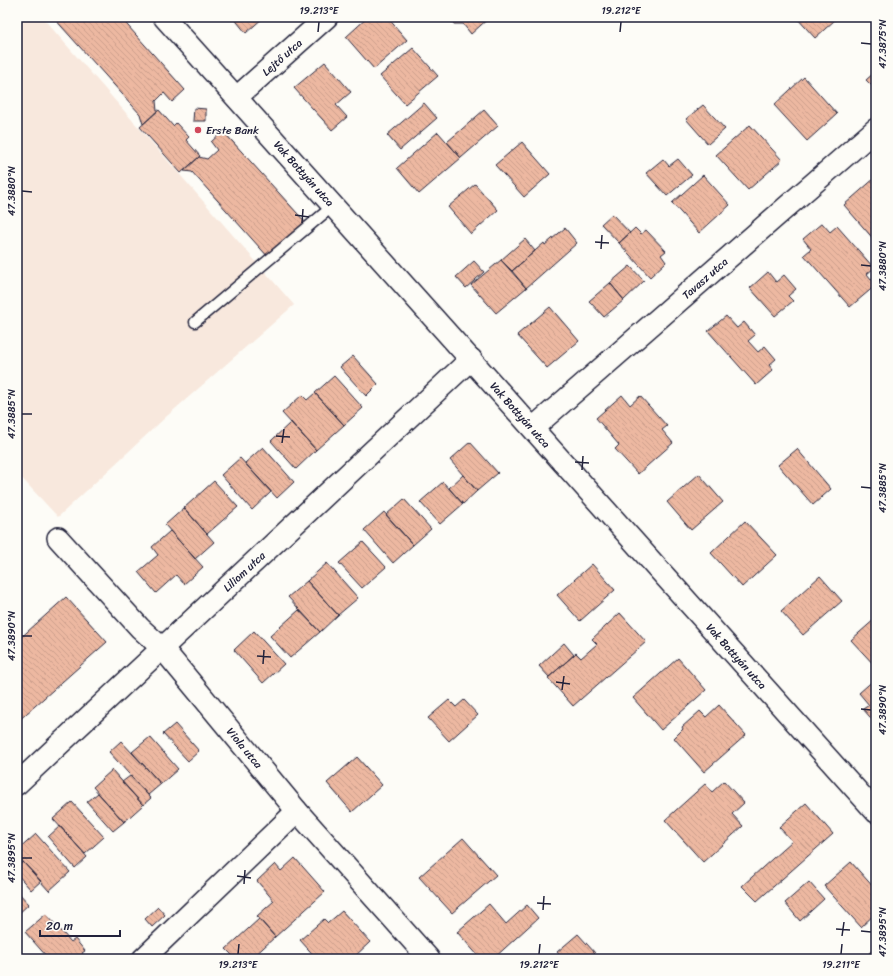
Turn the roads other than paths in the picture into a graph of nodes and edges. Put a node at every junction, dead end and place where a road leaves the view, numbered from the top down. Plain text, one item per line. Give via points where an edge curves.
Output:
1 (164, 17) edge
2 (327, 17) edge
3 (237, 97) junction
4 (876, 129) edge
5 (334, 205) junction
6 (195, 322) dead end
7 (471, 359) junction
8 (533, 428) junction
9 (58, 538) dead end
10 (163, 649) junction
11 (17, 784) edge
12 (875, 810) edge
13 (297, 811) junction
14 (143, 959) edge
15 (429, 959) edge

1 - 3 street, Vak Bottyán utca
2 - 3 street, Lejtő utca
3 - 5 street, Vak Bottyán utca
4 - 8 street, Tavasz utca
5 - 6 lane
5 - 7 street, Vak Bottyán utca
7 - 8 street, Vak Bottyán utca
7 - 10 street, Liliom utca
8 - 12 street, Vak Bottyán utca
9 - 10 street, Viola utca via 140,628
10 - 11 street, Liliom utca
10 - 13 street, Viola utca
13 - 14 street
13 - 15 street, Viola utca

